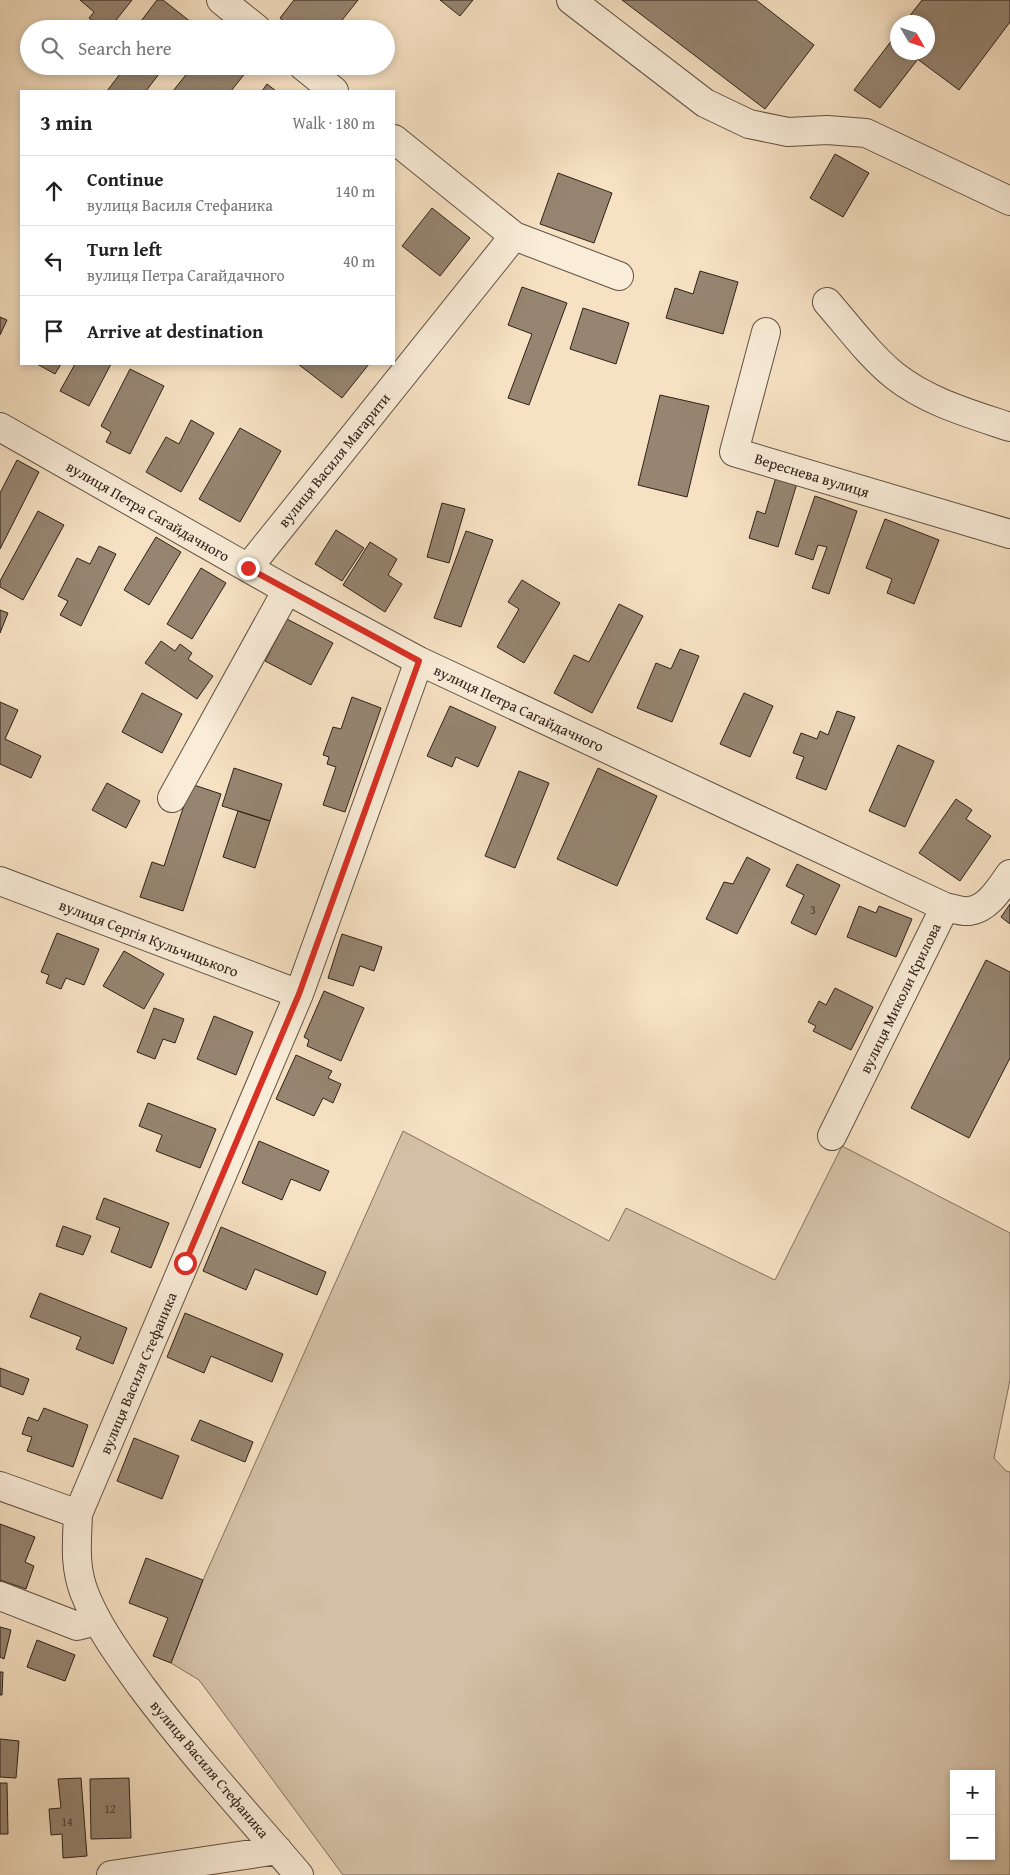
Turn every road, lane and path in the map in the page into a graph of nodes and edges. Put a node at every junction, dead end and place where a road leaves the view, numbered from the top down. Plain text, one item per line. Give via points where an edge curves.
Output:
1 (221, 0) edge
2 (571, 0) edge
3 (246, 20) edge
4 (314, 75) edge
5 (333, 90) edge
6 (395, 141) edge
7 (1010, 201) edge
8 (514, 236) junction
9 (619, 276) dead end
10 (827, 302) dead end
11 (766, 332) dead end
12 (0, 427) edge
13 (1010, 427) edge
14 (1010, 534) edge
15 (248, 568) junction
16 (287, 590) junction
17 (419, 661) junction
18 (172, 798) dead end
19 (1010, 874) edge
20 (0, 882) edge
21 (944, 907) junction
22 (299, 994) junction
23 (832, 1136) dead end
24 (0, 1486) edge
25 (78, 1514) junction
26 (0, 1596) edge
27 (97, 1622) junction
28 (278, 1850) junction
29 (111, 1875) edge
30 (299, 1875) edge

1 - 3 street
2 - 7 street via 705,103 749,124 788,132 866,133
4 - 5 street
6 - 8 street
8 - 9 street
8 - 15 street, вулиця Василя Магарити
10 - 13 street via 895,376 928,397
11 - 14 street, Вереснева вулиця via 734,452
12 - 15 street, вулиця Петра Сагайдачного
15 - 16 street, вулиця Петра Сагайдачного
16 - 17 street, вулиця Петра Сагайдачного
16 - 18 street
17 - 21 street, вулиця Петра Сагайдачного
17 - 22 street, вулиця Василя Стефаника
19 - 21 street, вулиця Миколи Крилова via 985,904 969,911
20 - 22 street, вулиця Сергія Кульчицького
21 - 23 street, вулиця Миколи Крилова
22 - 25 street, вулиця Василя Стефаника
24 - 25 street
25 - 27 street, вулиця Василя Стефаника via 76,1555 84,1592
26 - 27 street via 77,1626
27 - 28 street, вулиця Василя Стефаника via 162,1715
28 - 29 street
28 - 30 street, вулиця Василя Стефаника

